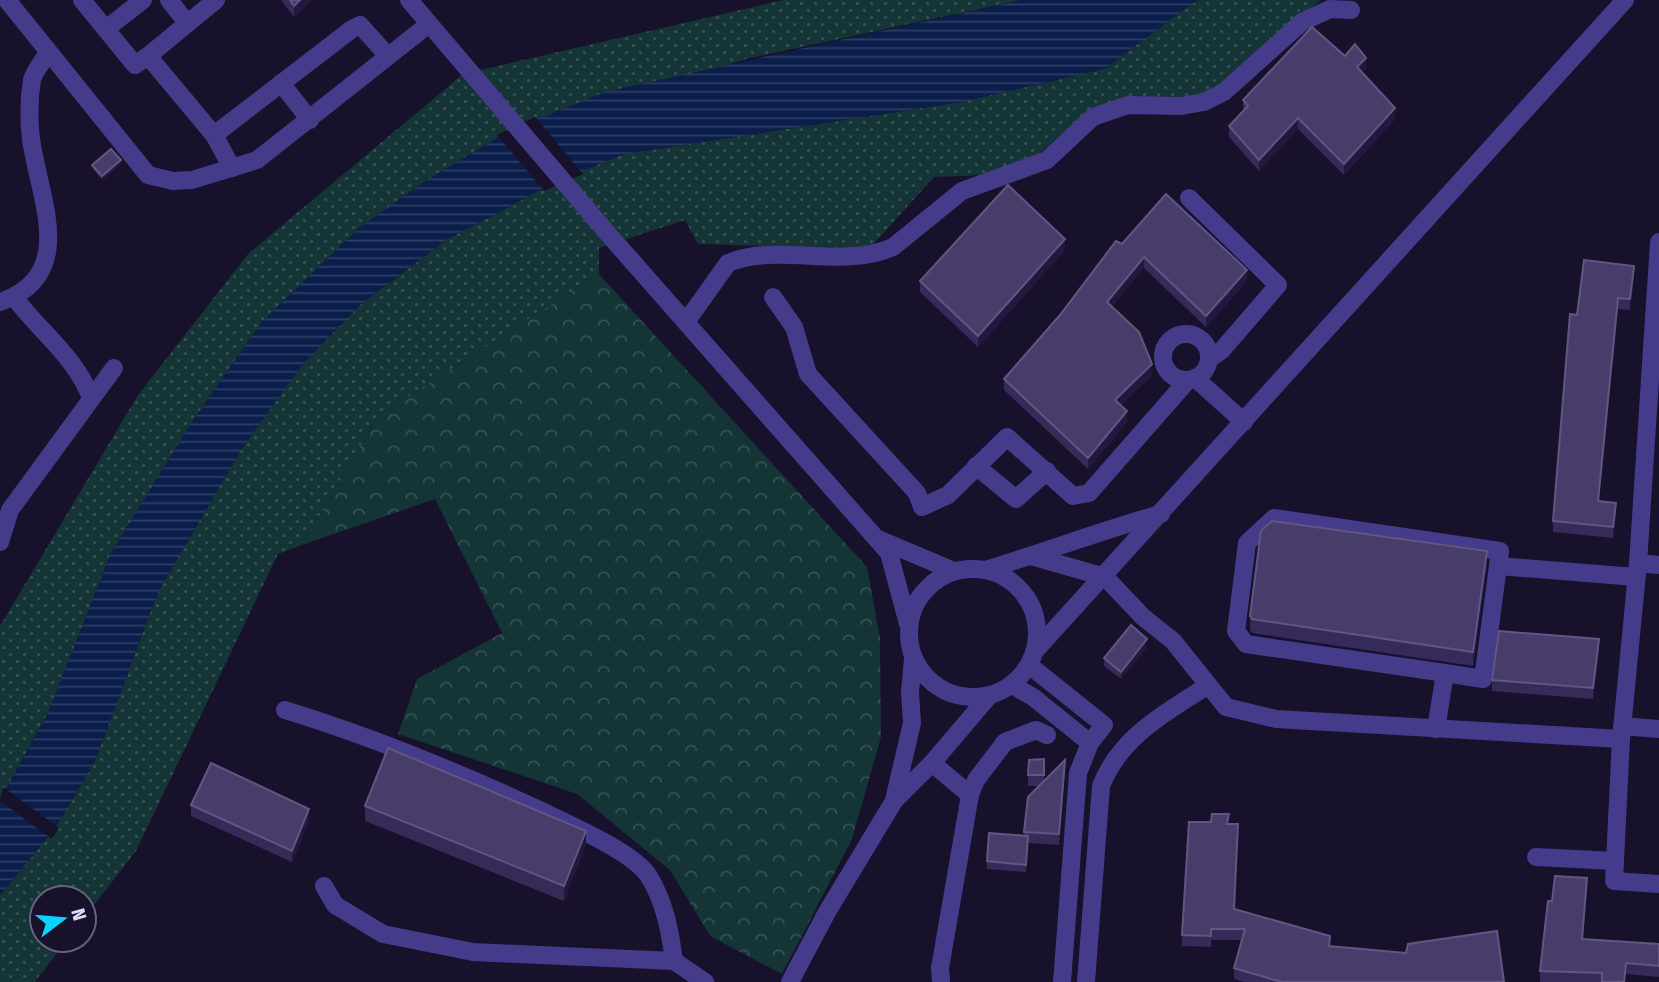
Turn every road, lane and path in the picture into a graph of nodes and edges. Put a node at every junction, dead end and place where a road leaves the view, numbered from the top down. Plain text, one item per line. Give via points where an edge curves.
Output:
1 (7, 0) edge
2 (82, 0) edge
3 (143, 0) edge
4 (169, 0) edge
5 (216, 0) edge
6 (409, 0) edge
7 (1625, 0) edge
8 (1351, 10) dead end
9 (187, 23) junction
10 (429, 24) junction
11 (106, 29) junction
12 (48, 53) junction
13 (148, 56) junction
14 (388, 57) junction
15 (281, 83) junction
16 (310, 120) junction
17 (214, 135) junction
18 (232, 167) junction
19 (1189, 198) dead end
20 (1659, 242) edge
21 (772, 298) dead end
22 (7, 300) edge
23 (686, 322) junction
24 (1209, 359) junction
25 (114, 368) dead end
26 (1192, 379) junction
27 (91, 398) junction
28 (1244, 422) junction
29 (976, 467) junction
30 (1047, 471) junction
31 (1161, 514) junction
32 (875, 538) junction
33 (0, 542) edge
34 (1031, 556) junction
35 (1659, 565) edge
36 (1498, 566) junction
37 (985, 570) junction
38 (1637, 570) junction
39 (954, 571) junction
40 (1105, 577) junction
41 (908, 624) junction
42 (913, 659) junction
43 (1031, 659) junction
44 (1444, 673) junction
45 (1012, 685) junction
46 (1207, 686) junction
47 (989, 696) junction
48 (285, 710) dead end
49 (1437, 729) junction
50 (1659, 729) edge
51 (1622, 733) junction
52 (1046, 736) dead end
53 (1090, 743) junction
54 (932, 763) junction
55 (970, 795) junction
56 (894, 801) junction
57 (1536, 857) dead end
58 (1615, 862) junction
59 (1659, 884) edge
60 (324, 886) dead end
61 (674, 961) junction
62 (705, 982) edge
63 (790, 982) edge
64 (941, 982) edge
65 (1062, 982) edge
66 (1086, 982) edge

1 - 12 street
2 - 11 street
3 - 11 street
4 - 9 street
5 - 9 street
6 - 10 street
7 - 28 street
8 - 23 street via 1330,9 1302,22 1224,92 1204,102 1128,105 1093,117 1047,160 962,191 893,247 865,255 763,256 728,263
9 - 13 street
10 - 14 street
10 - 23 street
11 - 13 street via 135,65
12 - 18 street via 148,175 192,180
12 - 22 street via 32,78 31,138 46,206 48,247 39,274 27,290
13 - 17 street
14 - 15 street via 360,25
14 - 16 street
15 - 16 street
15 - 17 street
16 - 18 street via 257,160
17 - 18 street
19 - 24 street via 1278,285
20 - 38 street
21 - 29 street via 794,327 808,374 917,493 922,507 948,495
22 - 27 street via 61,348 84,379
23 - 32 street
24 - 26 street via 1207,367
24 - 26 street via 1199,338 1184,334 1171,339 1164,352 1165,366 1174,377
25 - 27 street
26 - 28 street
26 - 30 street via 1089,493 1073,496
27 - 33 street via 10,510
28 - 31 street
29 - 30 street via 1016,499
29 - 30 street via 1007,437
31 - 34 street
31 - 40 street
32 - 39 street
32 - 41 street via 889,552
34 - 37 street
34 - 40 street
35 - 38 street
36 - 38 street
36 - 44 street via 1483,679
36 - 44 street via 1500,551 1274,519 1247,543 1236,631 1246,644
37 - 39 street
37 - 43 street via 1010,580 1028,600 1037,626
38 - 51 street
39 - 41 street via 924,591
40 - 43 street
40 - 46 street via 1173,641
41 - 42 street
42 - 47 street via 936,687 970,698
42 - 56 street via 912,723
43 - 45 street
43 - 53 street via 1104,725
44 - 49 street
45 - 47 street
45 - 53 street via 1033,696
46 - 49 street via 1226,707 1276,719
46 - 66 street via 1133,736 1101,786
47 - 54 street
48 - 61 street via 463,774 600,839 647,873 668,918
49 - 51 street
50 - 51 street
51 - 58 street
52 - 55 street via 1036,730 1005,742
53 - 65 street via 1078,773
54 - 55 street
54 - 56 street
55 - 64 street
56 - 63 street
57 - 58 street
58 - 59 street via 1614,881
60 - 61 street via 335,905 383,934 473,951
61 - 62 street

